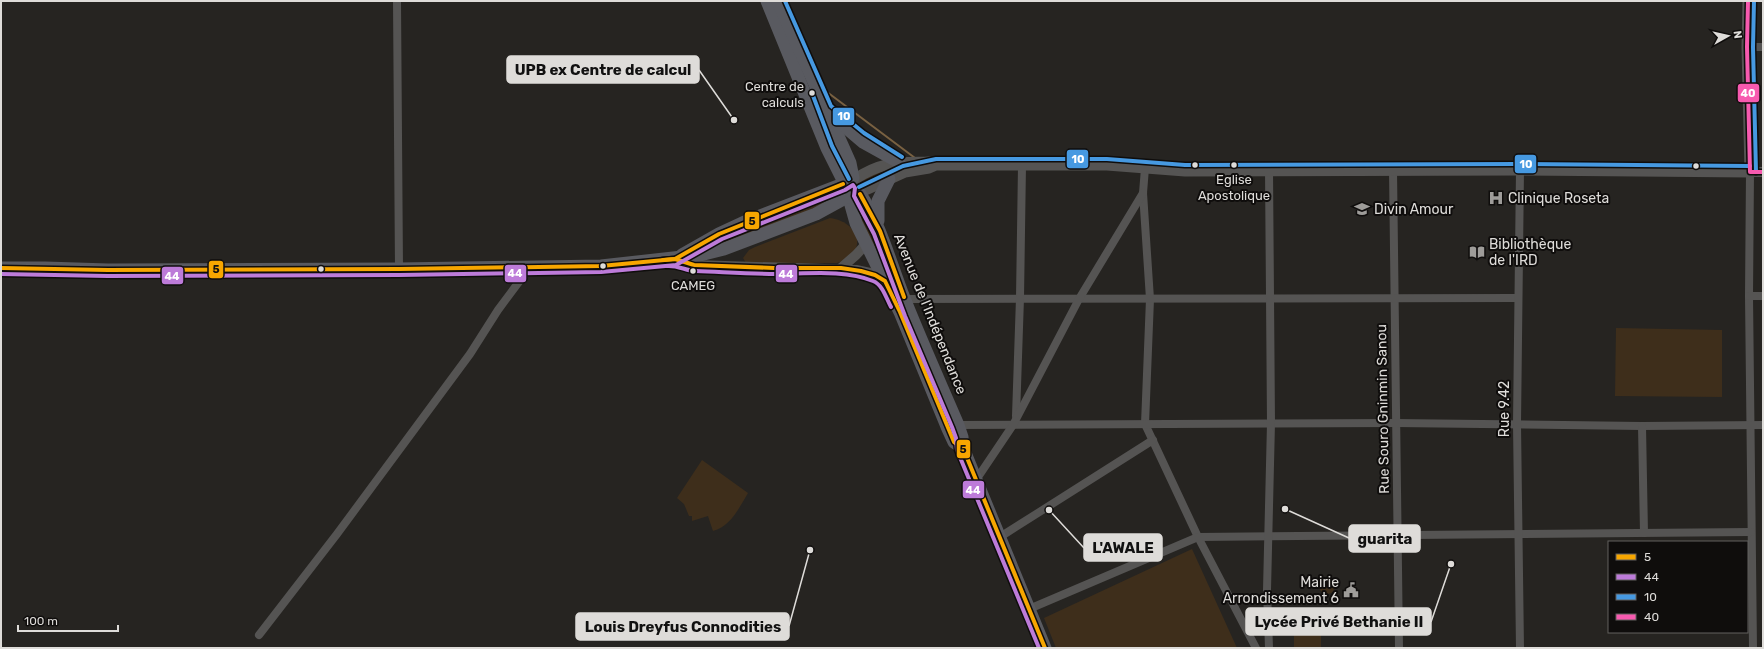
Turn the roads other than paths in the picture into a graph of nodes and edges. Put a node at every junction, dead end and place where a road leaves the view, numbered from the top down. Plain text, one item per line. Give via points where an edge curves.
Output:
1 (397, 1) edge
2 (767, 1) edge
3 (778, 1) edge
4 (1748, 1) edge
5 (1747, 47) junction
6 (1763, 47) edge
7 (826, 110) junction
8 (899, 162) junction
9 (936, 165) junction
10 (1022, 165) junction
11 (1146, 168) junction
12 (1269, 170) junction
13 (1393, 170) junction
14 (1520, 170) junction
15 (1750, 172) junction
16 (1763, 172) edge
17 (888, 179) junction
18 (849, 181) junction
19 (1143, 193) junction
20 (854, 195) junction
21 (879, 231) junction
22 (866, 244) junction
23 (675, 259) junction
24 (530, 267) junction
25 (1, 268) edge
26 (841, 268) junction
27 (399, 270) junction
28 (885, 281) junction
29 (1749, 296) junction
30 (1763, 296) edge
31 (1020, 298) junction
32 (1394, 298) junction
33 (1517, 298) junction
34 (904, 299) junction
35 (1079, 299) junction
36 (1150, 299) junction
37 (1270, 299) junction
38 (1014, 422) junction
39 (1271, 423) junction
40 (1396, 423) junction
41 (1145, 424) junction
42 (1517, 424) junction
43 (958, 425) junction
44 (1750, 425) junction
45 (1763, 425) edge
46 (1642, 426) junction
47 (1153, 440) junction
48 (962, 448) junction
49 (976, 480) junction
50 (1751, 532) junction
51 (1644, 533) junction
52 (1517, 534) junction
53 (1397, 535) junction
54 (1269, 536) junction
55 (1000, 537) junction
56 (1198, 537) junction
57 (1029, 609) junction
58 (260, 635) dead end
59 (1045, 648) edge
60 (1256, 648) edge
61 (1269, 648) edge
62 (1399, 648) edge
63 (1520, 648) edge
64 (1753, 648) edge

1 - 27 street
2 - 18 highway via 827,148
3 - 7 highway
4 - 5 main road
5 - 6 street
5 - 15 main road
7 - 8 highway via 864,142
7 - 18 highway via 850,163
8 - 9 main road via 929,162
8 - 18 main road via 877,166
9 - 10 main road
9 - 17 main road
10 - 11 main road via 1107,165
10 - 31 street
11 - 12 main road via 1185,171
11 - 19 street
12 - 13 main road
12 - 37 street
13 - 14 main road
13 - 32 street, Rue Souro Gninmin Sanou
14 - 15 main road
14 - 33 street, Rue 9.42
15 - 16 street
15 - 29 street
17 - 20 main road
17 - 21 highway via 878,201
18 - 20 highway via 842,191
18 - 20 highway via 861,184
18 - 23 highway via 726,230
19 - 35 street
19 - 36 street
20 - 21 highway, Avenue de l'Indépendance via 869,207
20 - 22 highway, Avenue de l'Indépendance via 856,223
20 - 23 highway via 816,214 724,249
21 - 34 highway, Avenue de l'Indépendance
22 - 26 street
22 - 28 highway, Avenue de l'Indépendance
23 - 24 highway via 601,266
23 - 26 street via 694,265
24 - 27 highway
24 - 58 street via 470,354
25 - 27 highway
26 - 28 street via 875,275
28 - 48 highway, Avenue de l'Indépendance via 948,429 954,442
29 - 30 street
29 - 44 street
31 - 34 street
31 - 35 street
31 - 38 street
32 - 33 street
32 - 37 street
32 - 40 street, Rue Souro Gninmin Sanou
33 - 42 street, Rue 9.42
34 - 43 highway, Avenue de l'Indépendance
35 - 36 street
35 - 38 street
36 - 37 street
36 - 41 street
37 - 39 street
38 - 41 street
38 - 43 street
38 - 49 street
39 - 40 street
39 - 41 street
39 - 54 street
40 - 42 street
40 - 53 street, Rue Souro Gninmin Sanou
41 - 47 street
42 - 46 street
42 - 52 street, Rue 9.42
43 - 48 highway, Avenue de l'Indépendance
44 - 45 street
44 - 46 street
44 - 50 street
46 - 51 street
47 - 55 street
47 - 56 street
48 - 49 highway, Avenue de l'Indépendance
49 - 55 highway, Avenue de l'Indépendance
50 - 51 street
50 - 64 street
51 - 52 street
52 - 53 street
52 - 63 street, Rue 9.42
53 - 54 street
53 - 62 street, Rue Souro Gninmin Sanou
54 - 56 street
54 - 61 street
55 - 57 highway, Avenue de l'Indépendance
56 - 57 street
56 - 60 street
57 - 59 highway, Avenue de l'Indépendance

